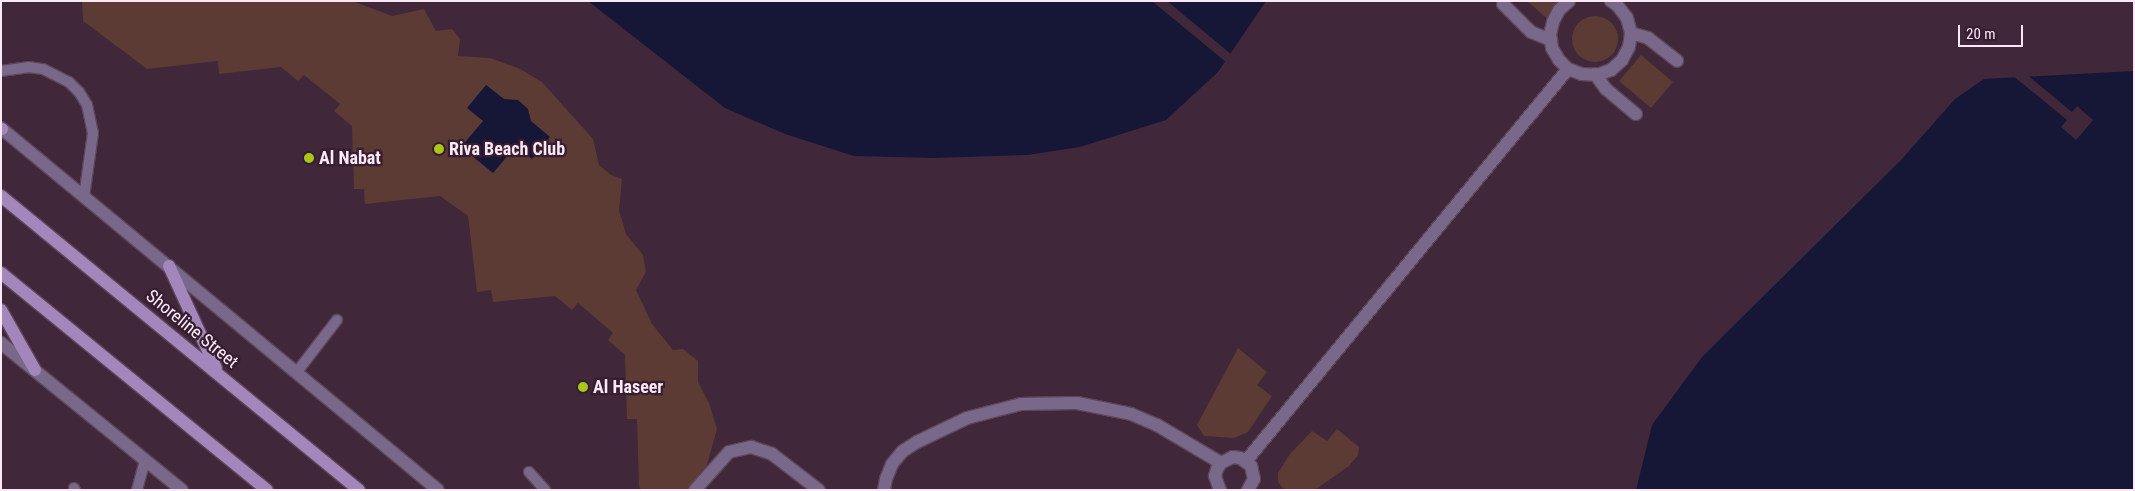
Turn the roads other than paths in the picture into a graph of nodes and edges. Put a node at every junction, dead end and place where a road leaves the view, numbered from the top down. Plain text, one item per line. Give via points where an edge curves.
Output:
1 (1569, 1) edge
2 (1617, 3) edge
3 (1503, 4) dead end
4 (1631, 32) junction
5 (1551, 40) junction
6 (1677, 61) dead end
7 (1568, 69) junction
8 (1, 71) edge
9 (1595, 74) junction
10 (1636, 114) dead end
11 (1, 129) edge
12 (1, 196) edge
13 (84, 197) junction
14 (169, 266) junction
15 (1, 273) edge
16 (1, 310) edge
17 (337, 320) dead end
18 (1, 343) edge
19 (36, 370) junction
20 (218, 373) junction
21 (296, 373) junction
22 (144, 460) junction
23 (1246, 461) junction
24 (1221, 463) junction
25 (529, 472) dead end
26 (1252, 488) edge
27 (137, 490) edge
28 (182, 490) edge
29 (267, 490) edge
30 (359, 490) edge
31 (438, 490) edge
32 (545, 490) edge
33 (695, 490) edge
34 (819, 490) edge
35 (884, 490) edge
36 (1220, 490) edge

1 - 5 street via 1553,22
2 - 4 street
3 - 5 street via 1531,32
4 - 6 street via 1648,38
4 - 9 street via 1629,47 1622,60 1611,70
5 - 7 street via 1558,60
7 - 9 street
7 - 23 street
8 - 13 lane via 28,67 43,69 69,82 80,92 87,105 93,133
9 - 10 street via 1606,89
11 - 13 street
12 - 20 main road, Shoreline Street
13 - 14 street
14 - 20 main road
14 - 21 street
15 - 29 main road
16 - 19 main road
17 - 21 lane
18 - 19 street
19 - 22 street
20 - 30 main road, Shoreline Street
21 - 31 street
22 - 27 lane
22 - 28 street
23 - 24 street via 1233,457
23 - 26 street via 1253,472
24 - 35 street via 1157,425 1131,414 1077,402 1039,402 985,412 917,442 892,464
24 - 36 street via 1215,476
25 - 32 lane
33 - 34 street via 729,452 751,447 772,454

